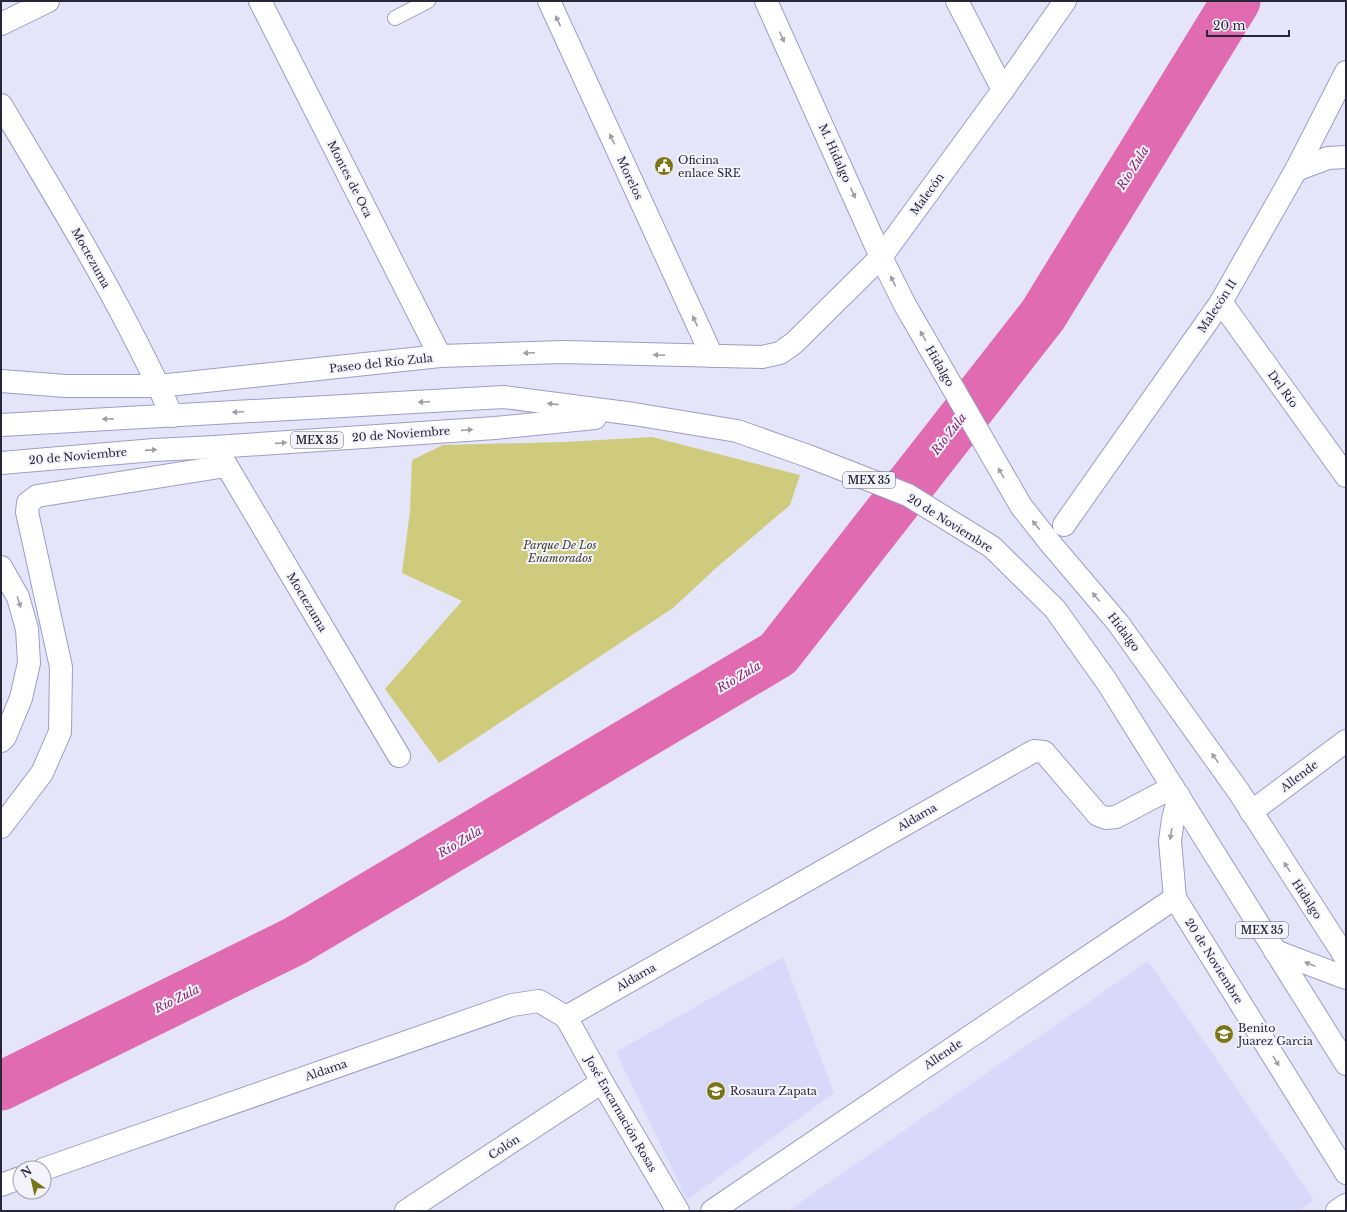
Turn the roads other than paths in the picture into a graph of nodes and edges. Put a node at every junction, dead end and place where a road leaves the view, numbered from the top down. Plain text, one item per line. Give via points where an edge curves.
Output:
1 (48, 1) edge
2 (260, 1) edge
3 (428, 1) edge
4 (549, 1) edge
5 (766, 1) edge
6 (957, 1) edge
7 (1065, 1) edge
8 (395, 18) dead end
9 (1, 24) edge
10 (1346, 72) edge
11 (1003, 90) junction
12 (1, 105) edge
13 (1346, 157) edge
14 (1296, 170) junction
15 (881, 257) junction
16 (1221, 302) junction
17 (905, 305) joint
18 (440, 356) junction
19 (712, 356) junction
20 (762, 357) joint
21 (1, 380) edge
22 (159, 386) junction
23 (634, 414) junction
24 (172, 416) junction
25 (1, 425) edge
26 (215, 447) junction
27 (1, 463) edge
28 (226, 466) junction
29 (1346, 476) edge
30 (1064, 525) dead end
31 (1, 567) edge
32 (1346, 741) edge
33 (1, 742) edge
34 (399, 756) dead end
35 (1176, 792) junction
36 (1251, 812) junction
37 (1, 827) edge
38 (1175, 898) junction
39 (1275, 951) junction
40 (1346, 958) edge
41 (1346, 978) edge
42 (566, 1017) junction
43 (1346, 1064) edge
44 (602, 1082) junction
45 (52, 1167) edge
46 (1346, 1173) edge
47 (12, 1181) edge
48 (1, 1185) edge
49 (1346, 1204) edge
50 (406, 1211) edge
51 (678, 1211) edge
52 (712, 1211) edge
53 (1337, 1211) edge

1 - 9 street
2 - 18 street, Montes de Oca
3 - 8 lane
19 -> 4 street, Morelos
5 -> 15 street, M. Hidalgo
6 - 11 street
7 - 11 street, Malecón
10 - 14 street, Malecón II
11 - 15 street, Malecón
12 - 22 street, Moctezuma via 91,256
13 - 14 street via 1328,158
14 - 16 street, Malecón II
17 -> 15 street, M. Hidalgo
15 - 20 street, Malecón via 794,343 780,353
16 - 29 street, Del Río
16 - 30 street, Malecón II
36 -> 17 street, Hidalgo via 1118,623 1021,506
19 -> 18 street, Paseo del Río Zula via 563,352
18 - 22 street, Paseo del Río Zula
19 - 20 street, Paseo del Río Zula
21 - 22 street, Paseo del Río Zula via 66,386
22 - 24 street, Moctezuma
23 -> 24 street, 20 de Noviembre / MEX 35 via 504,398
26 -> 23 street, 20 de Noviembre / MEX 35 via 496,428
23 - 35 street, 20 de Noviembre / MEX 35 via 737,431 808,456 908,495 992,547 1055,609 1107,682
24 -> 25 street, 20 de Noviembre / MEX 35
27 -> 26 street, 20 de Noviembre / MEX 35
26 - 28 street, Moctezuma
28 - 34 street, Moctezuma
28 - 37 street via 36,496 28,503 27,512 61,667 60,732 42,773
31 -> 33 street via 18,597 27,629 29,663 21,698
32 - 36 street, Allende
35 -> 38 street, 20 de Noviembre via 1170,841
35 - 39 street, 20 de Noviembre / MEX 35
35 - 42 street, Aldama via 1116,818 1106,818 1098,815 1044,752 1034,750
40 -> 36 street, Hidalgo
38 -> 46 street, 20 de Noviembre
38 - 52 street, Allende
41 -> 39 street
39 - 43 street, 20 de Noviembre / MEX 35
42 - 44 street, José Encarnación Rosas
42 - 45 street, Aldama via 539,1001 512,1005
44 - 50 street, Colón
44 - 51 street, José Encarnación Rosas
47 - 48 street
49 - 53 street

